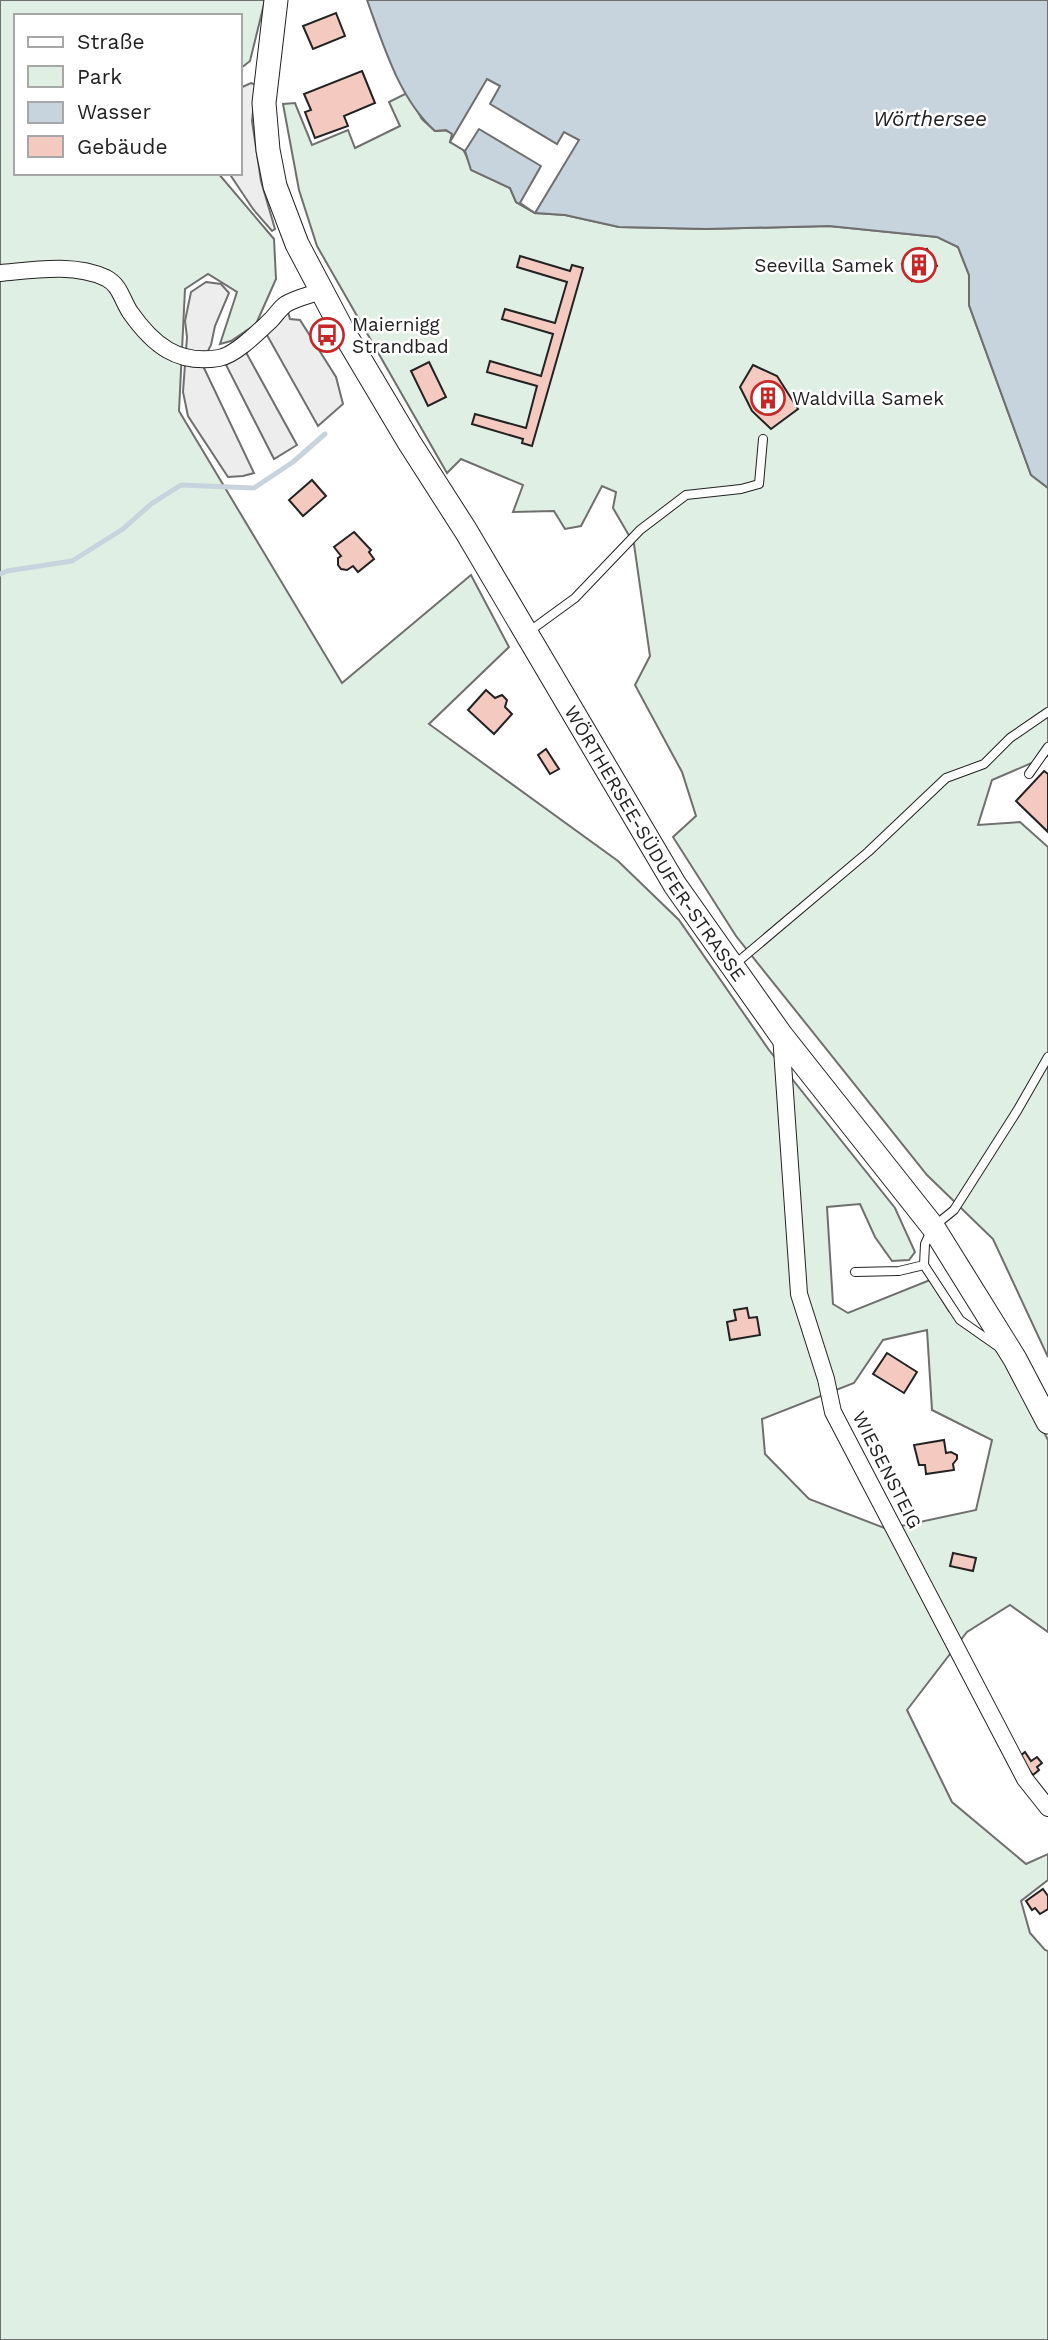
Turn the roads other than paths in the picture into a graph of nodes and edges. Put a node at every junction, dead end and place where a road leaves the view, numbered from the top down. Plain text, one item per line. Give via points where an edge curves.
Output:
1 (276, 0) edge
2 (0, 273) edge
3 (321, 291) junction
4 (763, 439) dead end
5 (526, 633) junction
6 (1048, 712) edge
7 (1048, 747) edge
8 (1029, 774) dead end
9 (732, 967) junction
10 (781, 1035) junction
11 (1048, 1057) edge
12 (933, 1227) junction
13 (925, 1265) junction
14 (855, 1272) dead end
15 (1015, 1359) junction
16 (1048, 1422) edge
17 (1048, 1808) edge

1 - 3 main road, WÖRTHERSEE-SÜDUFER-STRASSE via 264,103 268,150 275,186
2 - 3 street via 83,270 108,279 159,345 174,355 204,359 222,357 252,337 285,304
3 - 5 main road, WÖRTHERSEE-SÜDUFER-STRASSE
4 - 5 lane via 759,484 686,495 640,530 575,598
5 - 9 main road, WÖRTHERSEE-SÜDUFER-STRASSE via 675,885
6 - 9 lane via 1010,738 984,764 946,778 868,852
7 - 8 lane
9 - 10 main road, WÖRTHERSEE-SÜDUFER-STRASSE
10 - 12 main road, WÖRTHERSEE-SÜDUFER-STRASSE
10 - 17 street, WIESENSTEIG via 799,1294 833,1412 1025,1779
11 - 12 lane via 954,1210
12 - 13 lane via 925,1244
12 - 15 main road, WÖRTHERSEE-SÜDUFER-STRASSE
13 - 14 lane
13 - 15 lane via 960,1320
15 - 16 main road, WÖRTHERSEE-SÜDUFER-STRASSE

